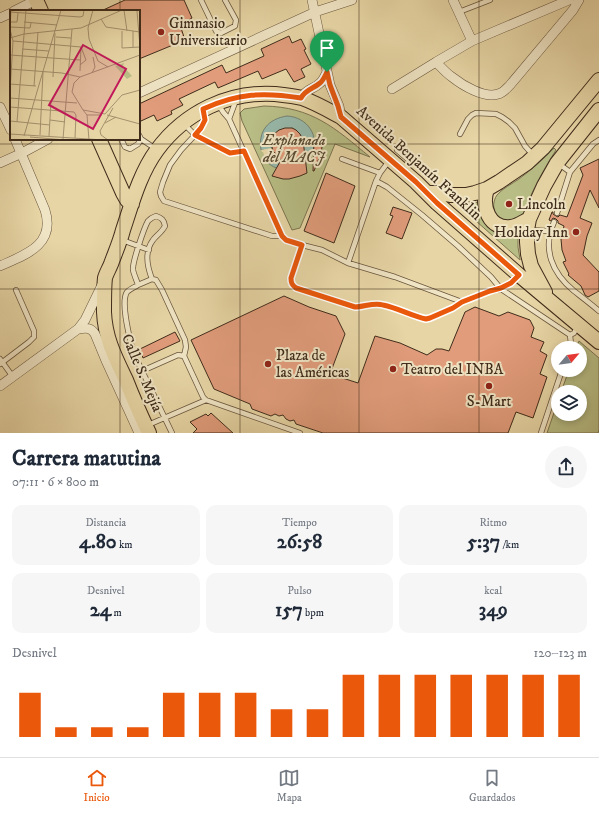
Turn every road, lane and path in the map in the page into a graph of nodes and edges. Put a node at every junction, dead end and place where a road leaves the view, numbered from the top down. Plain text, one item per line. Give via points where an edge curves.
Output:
1 (201, 0) edge
2 (225, 0) edge
3 (312, 0) edge
4 (352, 0) edge
5 (453, 0) edge
6 (490, 0) edge
7 (569, 0) edge
8 (579, 0) edge
9 (38, 4) edge
10 (17, 10) edge
11 (315, 12) junction
12 (459, 12) junction
13 (10, 13) edge
14 (0, 18) edge
15 (472, 41) junction
16 (436, 62) junction
17 (327, 72) junction
18 (599, 80) edge
19 (392, 89) dead end
20 (140, 93) edge
21 (237, 97) junction
22 (301, 98) junction
23 (217, 103) junction
24 (0, 107) edge
25 (203, 109) junction
26 (599, 110) edge
27 (341, 117) junction
28 (229, 119) junction
29 (182, 122) junction
30 (10, 128) edge
31 (460, 134) dead end
32 (195, 135) junction
33 (140, 137) edge
34 (16, 140) edge
35 (46, 140) edge
36 (99, 140) edge
37 (122, 140) edge
38 (139, 140) edge
39 (599, 140) edge
40 (157, 150) junction
41 (244, 151) junction
42 (22, 153) junction
43 (534, 156) junction
44 (397, 157) junction
45 (342, 159) dead end
46 (410, 161) dead end
47 (0, 163) edge
48 (557, 163) junction
49 (570, 172) junction
50 (380, 173) junction
51 (376, 181) junction
52 (487, 189) junction
53 (428, 193) junction
54 (132, 204) junction
55 (557, 213) dead end
56 (554, 222) dead end
57 (528, 225) junction
58 (550, 232) junction
59 (282, 236) junction
60 (121, 239) junction
61 (302, 245) junction
62 (138, 246) junction
63 (148, 250) junction
64 (348, 263) junction
65 (0, 266) edge
66 (519, 275) junction
67 (105, 278) junction
68 (152, 279) junction
69 (138, 285) junction
70 (501, 288) junction
71 (16, 290) dead end
72 (551, 301) junction
73 (462, 302) junction
74 (599, 311) edge
75 (78, 329) junction
76 (575, 330) junction
77 (572, 341) edge
78 (599, 342) edge
79 (184, 356) junction
80 (1, 362) edge
81 (142, 371) junction
82 (13, 377) junction
83 (560, 377) edge
84 (1, 384) edge
85 (206, 400) junction
86 (165, 418) junction
87 (145, 431) edge
88 (172, 433) edge
89 (300, 433) edge
90 (541, 433) edge

1 - 2 lane via 216,31 220,33 235,26 236,20
3 - 11 street
4 - 11 street
5 - 12 street
6 - 12 lane
7 - 15 street
8 - 16 street via 504,92 492,96 462,84
9 - 10 street
11 - 17 street
11 - 20 street
12 - 15 street
13 - 14 street
15 - 16 street
16 - 19 street
17 - 22 street via 322,82 305,92
17 - 27 street
18 - 43 main road
21 - 22 main road, Avenida Benjamín Franklin via 268,94
21 - 23 main road, Avenida Benjamín Franklin
21 - 28 lane
22 - 27 main road, Avenida Benjamín Franklin
23 - 25 main road, Avenida Benjamín Franklin
23 - 28 lane
24 - 30 street
25 - 29 main road, Avenida Benjamín Franklin
25 - 32 lane via 205,120
26 - 48 main road
27 - 44 main road, Avenida Benjamín Franklin
28 - 41 lane
29 - 32 lane
29 - 40 main road, Avenida Benjamín Franklin
31 - 43 lane via 472,115 496,114 509,122
32 - 41 lane via 230,153
32 - 59 lane via 170,165 160,192 164,200 272,236
33 - 40 lane
34 - 42 street
35 - 42 street
36 - 54 main road via 123,193
37 - 38 lane via 125,147 130,149 138,144
39 - 49 lane via 595,141
40 - 54 main road, Avenida Benjamín Franklin via 146,167
41 - 59 lane
42 - 47 street
42 - 65 street via 48,218 48,226 46,234 34,249
43 - 52 main road
44 - 46 lane
44 - 50 lane
44 - 53 main road, Avenida Benjamín Franklin
45 - 50 lane
48 - 49 lane
48 - 57 main road via 544,186
49 - 55 lane
50 - 51 lane
51 - 64 lane
51 - 70 lane via 422,215
52 - 53 main road via 466,195
52 - 57 main road via 484,201 489,216 495,223 506,227
53 - 66 main road, Avenida Benjamín Franklin
54 - 60 main road, Avenida Benjamín Franklin
56 - 58 lane
57 - 58 lane
57 - 72 main road via 526,242 531,266
58 - 74 lane via 548,249 559,276 573,291
59 - 61 lane via 286,240
60 - 62 lane
60 - 67 main road, Avenida Benjamín Franklin
61 - 64 lane via 322,250
61 - 73 lane via 291,278 291,283 296,288 355,307 383,304 426,319
62 - 63 lane
62 - 63 lane via 148,222 156,216 161,218 166,226 152,241
62 - 69 lane via 133,270
63 - 68 lane via 147,266
64 - 73 lane
66 - 70 lane
66 - 72 main road, Avenida Benjamín Franklin
67 - 75 street, Avenida Benjamín Franklin
67 - 87 main road, Calle S. Mejía via 105,325 110,346
68 - 69 lane
68 - 79 lane via 156,280 162,290 185,340
69 - 81 lane via 127,292 125,317 133,352
70 - 73 lane
70 - 76 lane
71 - 80 lane via 34,331 34,337
72 - 76 main road, Avenida Benjamín Franklin
75 - 82 street, Avenida Benjamín Franklin
75 - 87 street via 89,328 95,334 107,363
76 - 77 lane
76 - 78 main road, Avenida Benjamín Franklin
79 - 81 lane via 178,355
79 - 85 lane
80 - 82 lane
81 - 86 lane
82 - 84 street, Avenida Benjamín Franklin
83 - 90 lane
85 - 86 lane
85 - 89 lane
86 - 87 lane
86 - 88 lane

